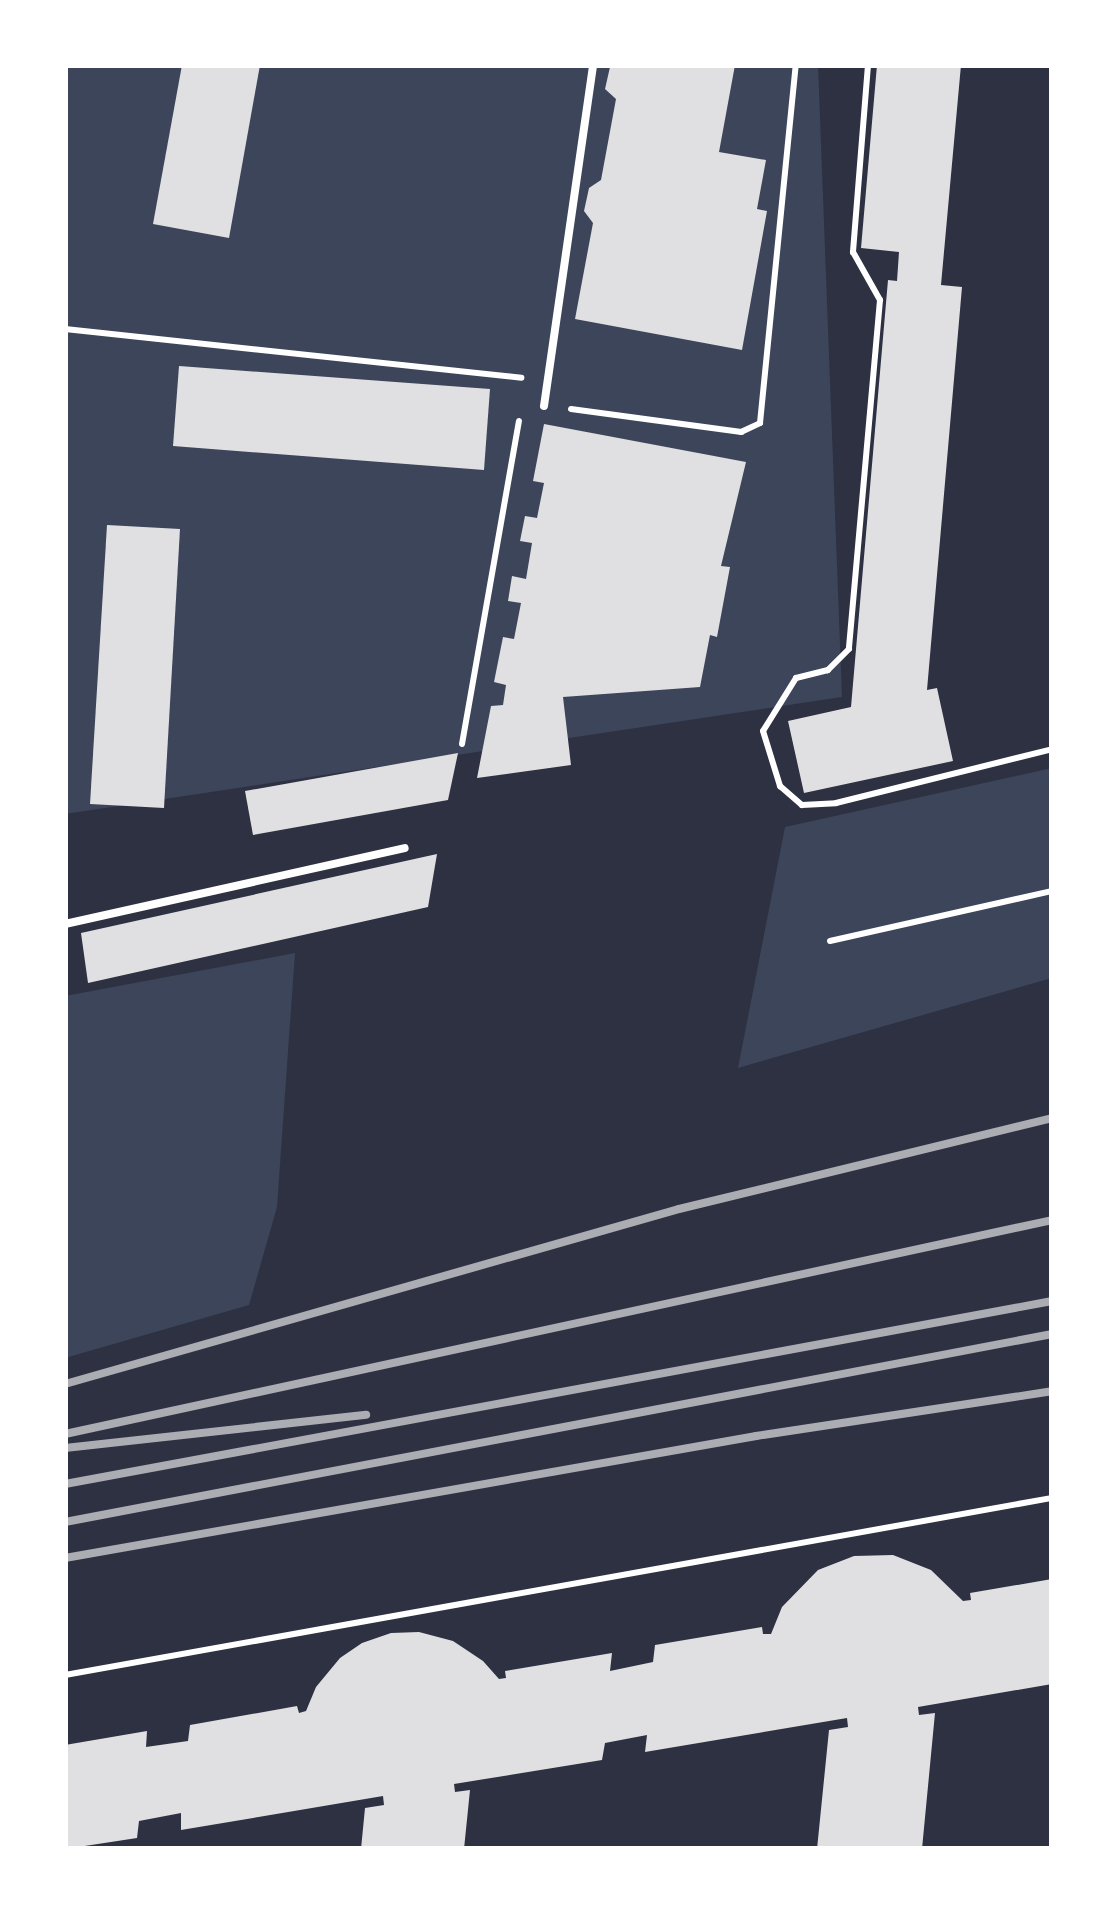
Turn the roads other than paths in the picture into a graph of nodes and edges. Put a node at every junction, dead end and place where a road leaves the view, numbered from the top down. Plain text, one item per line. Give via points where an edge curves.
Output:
1 (592, 65) edge
2 (544, 406) road end
3 (405, 848) dead end
4 (65, 924) edge

1 - 2 lane
3 - 4 lane

